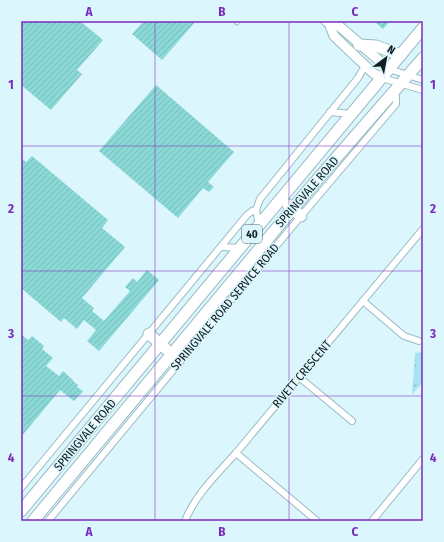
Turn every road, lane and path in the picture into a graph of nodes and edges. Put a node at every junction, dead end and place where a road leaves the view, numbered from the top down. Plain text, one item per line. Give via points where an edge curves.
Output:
1 (328, 22) edge
2 (423, 28) edge
3 (360, 45) junction
4 (401, 55) junction
5 (423, 58) edge
6 (366, 66) junction
7 (389, 69) junction
8 (382, 78) junction
9 (405, 80) junction
10 (423, 80) edge
11 (423, 90) edge
12 (330, 112) junction
13 (352, 114) junction
14 (281, 200) junction
15 (256, 210) junction
16 (297, 212) junction
17 (259, 226) junction
18 (423, 228) edge
19 (221, 247) junction
20 (240, 248) junction
21 (363, 301) junction
22 (149, 334) junction
23 (419, 341) dead end
24 (160, 344) junction
25 (172, 354) junction
26 (299, 377) junction
27 (132, 402) junction
28 (140, 410) junction
29 (352, 421) dead end
30 (236, 453) junction
31 (423, 459) edge
32 (21, 488) edge
33 (21, 511) edge
34 (33, 521) edge
35 (48, 521) edge
36 (185, 521) edge
37 (317, 521) edge
38 (372, 521) edge

1 - 3 street via 339,26
1 - 6 street via 334,36
2 - 4 highway, SPRINGVALE ROAD / 40
3 - 4 highway via 376,46
3 - 7 street
4 - 7 highway, SPRINGVALE ROAD / 40
5 - 9 highway, SPRINGVALE ROAD / 40
6 - 8 street
6 - 12 street
7 - 8 highway, SPRINGVALE ROAD / 40
7 - 9 street
8 - 9 street
8 - 13 highway, SPRINGVALE ROAD / 40
9 - 10 street
9 - 11 street
9 - 16 highway, SPRINGVALE ROAD / 40
12 - 13 street
12 - 15 street via 260,199
13 - 14 highway, SPRINGVALE ROAD / 40
14 - 16 highway
14 - 17 highway, SPRINGVALE ROAD / 40
15 - 17 street, SPRINGVALE ROAD
15 - 19 street via 247,215
16 - 25 highway, SPRINGVALE ROAD / 40
16 - 28 street, SPRINGVALE ROAD SERVICE ROAD
17 - 20 highway, SPRINGVALE ROAD / 40
18 - 21 street, RIVETT CRESCENT
19 - 20 street
19 - 22 street
20 - 24 highway, SPRINGVALE ROAD / 40
21 - 23 street via 404,336
21 - 26 street, RIVETT CRESCENT
22 - 24 highway
22 - 32 street
24 - 25 highway
24 - 33 highway, SPRINGVALE ROAD / 40
25 - 27 highway, SPRINGVALE ROAD / 40
26 - 29 street
26 - 30 street, RIVETT CRESCENT
27 - 28 street, SPRINGVALE ROAD
27 - 34 highway, SPRINGVALE ROAD / 40
28 - 35 street, SPRINGVALE ROAD SERVICE ROAD
30 - 36 street, RIVETT CRESCENT via 205,488
30 - 37 street
31 - 38 street

